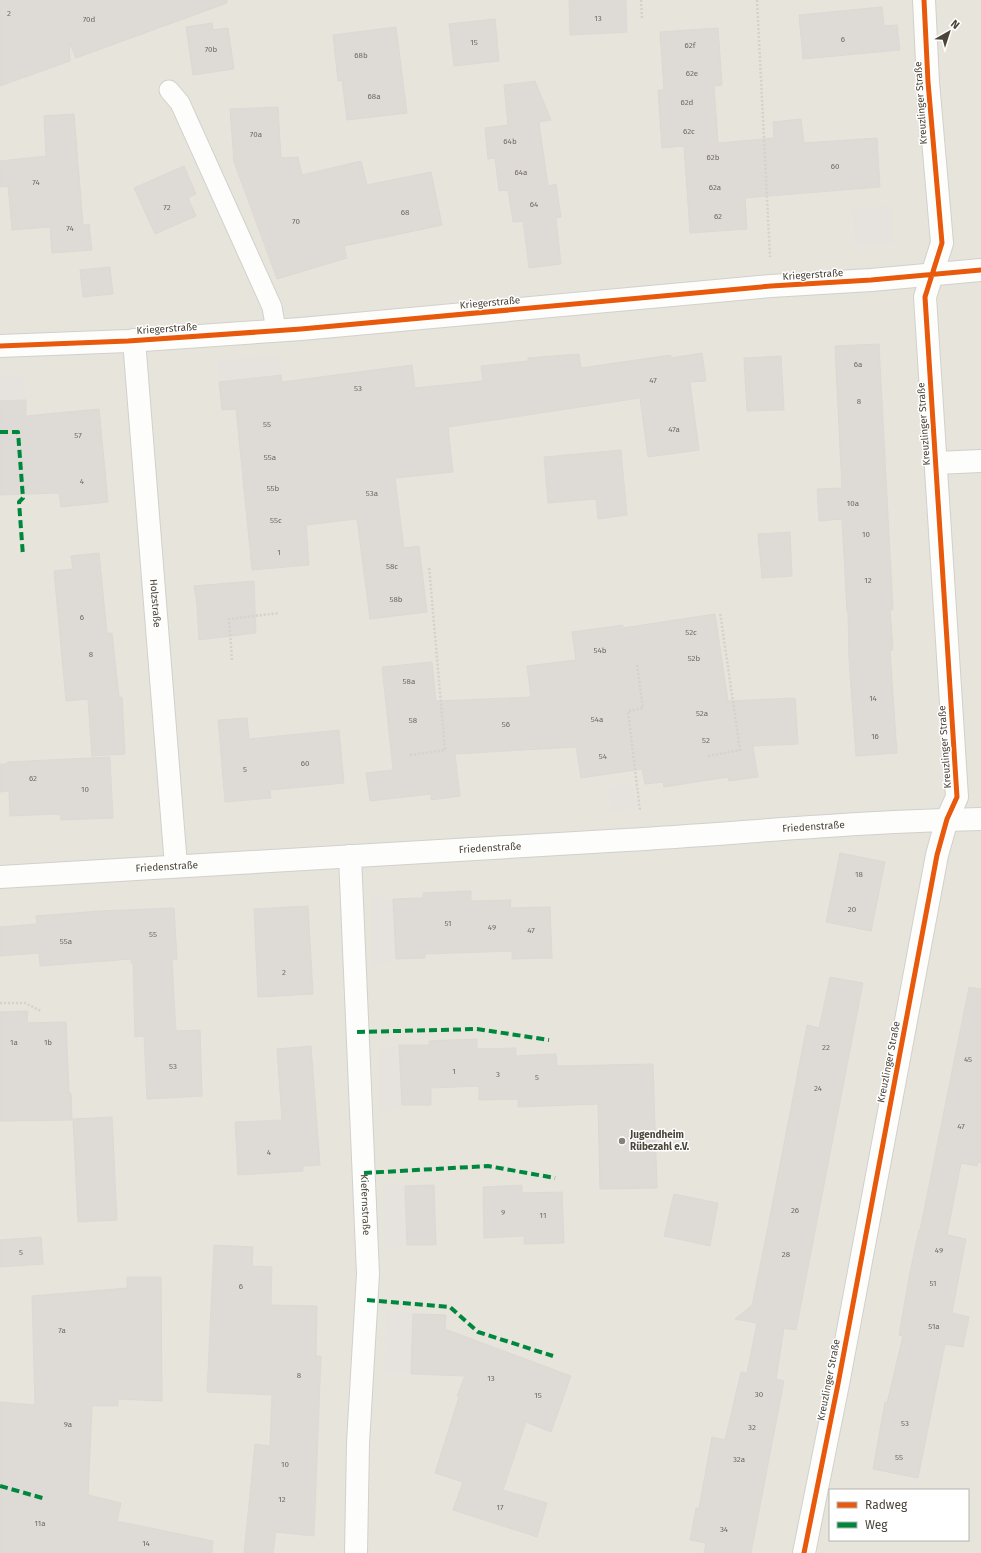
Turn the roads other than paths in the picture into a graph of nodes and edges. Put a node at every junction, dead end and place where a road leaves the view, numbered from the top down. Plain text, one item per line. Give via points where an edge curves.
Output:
1 (924, 0) edge
2 (169, 90) dead end
3 (981, 270) edge
4 (932, 273) junction
5 (276, 330) junction
6 (134, 340) junction
7 (0, 346) edge
8 (981, 461) edge
9 (936, 463) junction
10 (947, 819) junction
11 (981, 819) edge
12 (350, 856) junction
13 (176, 866) junction
14 (0, 877) edge
15 (356, 1553) edge
16 (804, 1553) edge

1 - 4 street, Kreuzlinger Straße via 928,82 942,243
2 - 5 lane via 180,103 272,307
3 - 4 street, Kriegerstraße
4 - 5 street, Kriegerstraße
4 - 9 street, Kreuzlinger Straße via 925,297
5 - 6 street, Kriegerstraße
6 - 7 street, Kriegerstraße
6 - 13 street, Holzstraße
8 - 9 street
9 - 10 street, Kreuzlinger Straße via 957,796
10 - 11 street, Friedenstraße
10 - 12 street, Friedenstraße
10 - 16 street, Kreuzlinger Straße via 937,855
12 - 13 street, Friedenstraße
12 - 15 street, Kiefernstraße via 368,1274 358,1443
13 - 14 street, Friedenstraße

